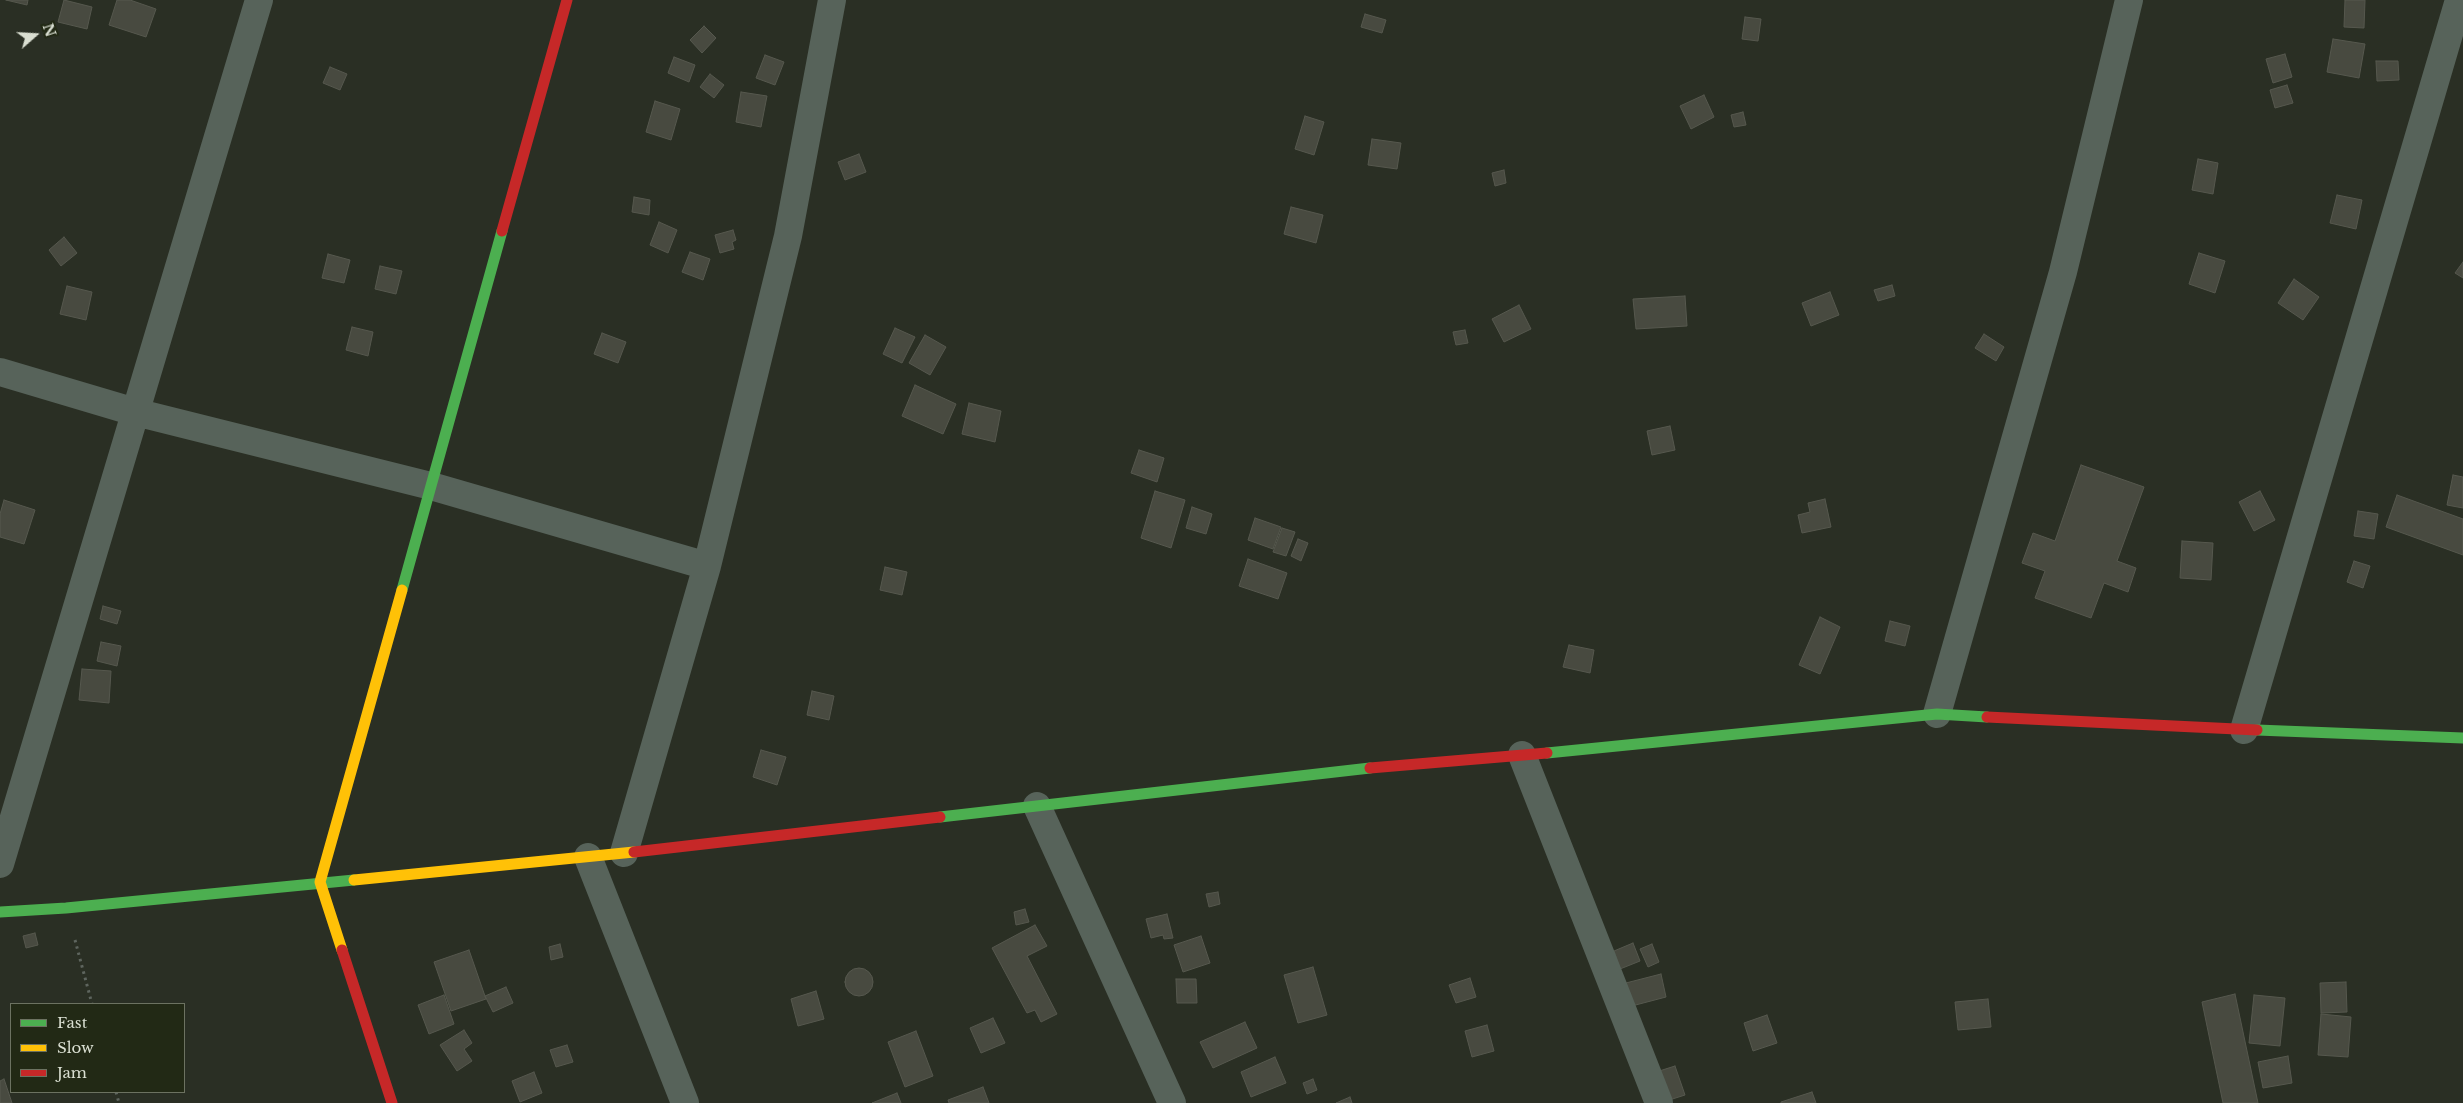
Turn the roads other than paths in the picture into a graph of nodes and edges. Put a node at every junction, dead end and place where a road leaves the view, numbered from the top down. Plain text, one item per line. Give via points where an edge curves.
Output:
1 (259, 0) edge
2 (568, 0) edge
3 (832, 0) edge
4 (2128, 0) edge
5 (2459, 0) edge
6 (0, 372) edge
7 (135, 412) junction
8 (431, 486) junction
9 (707, 566) junction
10 (1937, 714) junction
11 (2244, 730) junction
12 (2463, 738) edge
13 (1522, 755) junction
14 (1037, 806) junction
15 (624, 853) junction
16 (588, 857) junction
17 (0, 864) edge
18 (320, 882) junction
19 (0, 912) edge
20 (392, 1103) edge
21 (685, 1103) edge
22 (1172, 1103) edge
23 (1659, 1103) edge

1 - 7 street
2 - 8 street
3 - 9 street via 788,236
4 - 10 street via 2063,272
5 - 11 street
6 - 7 street
7 - 8 street
7 - 17 street
8 - 9 street
8 - 18 street
9 - 15 street
10 - 11 street
10 - 13 street
11 - 12 street
13 - 14 street via 1359,769
13 - 23 street
14 - 15 street
14 - 22 street
15 - 16 street
16 - 18 street
16 - 21 street
18 - 19 street
18 - 20 street

